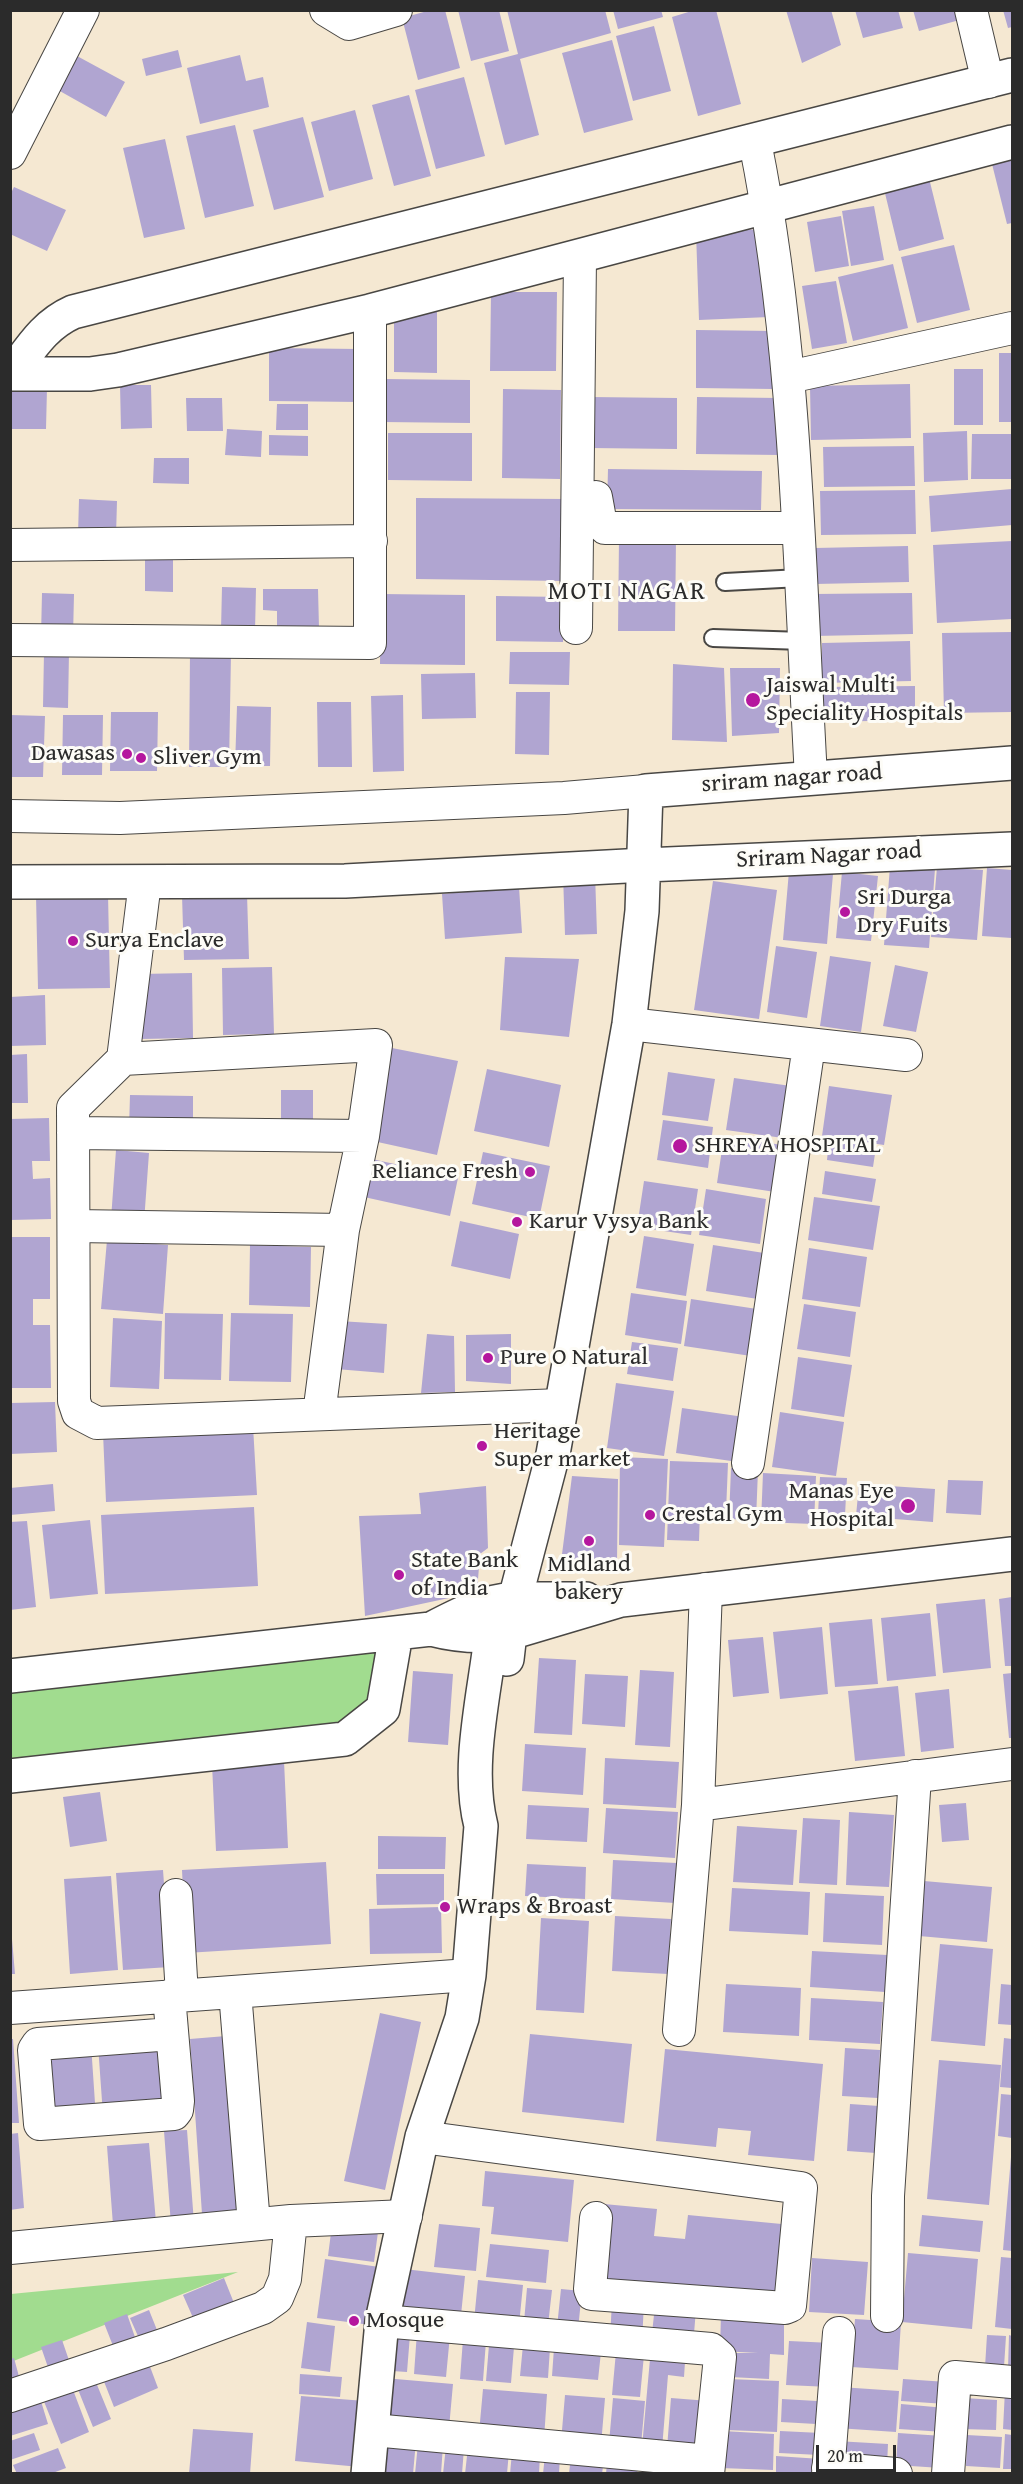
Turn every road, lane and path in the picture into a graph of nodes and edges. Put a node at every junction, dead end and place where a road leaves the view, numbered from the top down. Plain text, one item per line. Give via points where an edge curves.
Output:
1 (83, 10) edge
2 (326, 10) edge
3 (396, 10) edge
4 (970, 10) edge
5 (1000, 79) edge
6 (755, 142) junction
7 (1012, 142) edge
8 (10, 153) edge
9 (768, 206) junction
10 (580, 256) junction
11 (370, 311) junction
12 (1012, 328) edge
13 (11, 373) edge
14 (789, 377) junction
15 (596, 497) dead end
16 (797, 528) junction
17 (371, 541) junction
18 (10, 545) edge
19 (800, 578) junction
20 (725, 582) dead end
21 (576, 628) dead end
22 (714, 638) dead end
23 (10, 640) edge
24 (803, 641) junction
25 (1012, 763) edge
26 (812, 777) junction
27 (646, 791) junction
28 (10, 816) edge
29 (1012, 849) edge
30 (645, 865) junction
31 (10, 882) edge
32 (145, 882) junction
33 (629, 1024) junction
34 (808, 1045) junction
35 (906, 1055) dead end
36 (123, 1059) junction
37 (73, 1132) junction
38 (363, 1136) junction
39 (75, 1226) junction
40 (343, 1230) junction
41 (561, 1405) junction
42 (319, 1414) junction
43 (748, 1463) dead end
44 (1012, 1554) edge
45 (706, 1589) junction
46 (506, 1599) junction
47 (621, 1600) junction
48 (431, 1629) junction
49 (396, 1634) junction
50 (501, 1635) junction
51 (10, 1676) edge
52 (1012, 1764) edge
53 (10, 1776) edge
54 (915, 1776) junction
55 (698, 1805) junction
56 (176, 1895) dead end
57 (469, 1975) junction
58 (235, 1992) junction
59 (176, 1996) junction
60 (56, 2005) junction
61 (10, 2008) edge
62 (679, 2030) dead end
63 (172, 2034) junction
64 (58, 2042) junction
65 (422, 2137) junction
66 (406, 2216) junction
67 (596, 2218) dead end
68 (291, 2221) junction
69 (254, 2224) junction
70 (10, 2248) edge
71 (887, 2316) dead end
72 (382, 2321) junction
73 (839, 2333) dead end
74 (1012, 2382) edge
75 (10, 2396) edge
76 (373, 2430) junction
77 (708, 2467) edge
78 (828, 2471) edge
79 (368, 2474) edge
80 (896, 2474) edge
81 (948, 2474) edge

1 - 8 street
2 - 3 street via 349,24
4 - 5 street
5 - 6 street
6 - 9 street
6 - 13 street via 73,312 42,334
7 - 9 street
9 - 10 street
9 - 14 street
10 - 11 street
10 - 21 street
11 - 13 street via 118,370 90,374
11 - 17 street
12 - 14 street
14 - 16 street
15 - 16 street via 605,528
16 - 19 street
17 - 18 street
17 - 23 street via 370,643
19 - 20 lane
19 - 24 street
22 - 24 lane
24 - 26 street
25 - 26 street, sriram nagar road
26 - 27 street, sriram nagar road
27 - 28 street via 132,817
27 - 30 street
29 - 30 street, Sriram Nagar road
30 - 32 street, Sriram Nagar road via 345,881
30 - 33 street
31 - 32 street, Sriram Nagar road
32 - 36 street
33 - 34 street
33 - 41 street
34 - 35 street
34 - 43 street
36 - 37 street via 73,1108
36 - 38 street via 376,1045
37 - 38 street
37 - 39 street
38 - 40 street
39 - 40 street
39 - 42 street via 74,1401 78,1413 97,1423
40 - 42 street
41 - 42 street
41 - 46 street via 534,1453 515,1504
44 - 45 street
45 - 47 street
45 - 55 street
46 - 47 street
46 - 48 street via 466,1611
46 - 50 street
47 - 50 street
48 - 49 street
48 - 50 street via 458,1636
49 - 51 street
49 - 53 street via 383,1709 345,1739
50 - 57 street via 495,1780 481,1826
52 - 54 street
54 - 55 street
54 - 71 street via 888,2196
55 - 62 street
56 - 59 street
57 - 58 street
57 - 65 street via 462,2018
58 - 59 street
58 - 69 street
59 - 60 street
59 - 63 street
60 - 61 street
60 - 64 street
63 - 64 street
63 - 64 street via 178,2101 174,2114 42,2125 35,2047
65 - 66 street
65 - 67 street via 801,2188 790,2306 592,2294
66 - 68 street
66 - 72 street
68 - 69 street
68 - 75 street via 285,2279 277,2298 263,2308
69 - 70 street
72 - 76 street
72 - 77 street via 711,2349 720,2356
73 - 78 street
74 - 81 street via 955,2377
76 - 77 street
76 - 79 street
78 - 80 street

